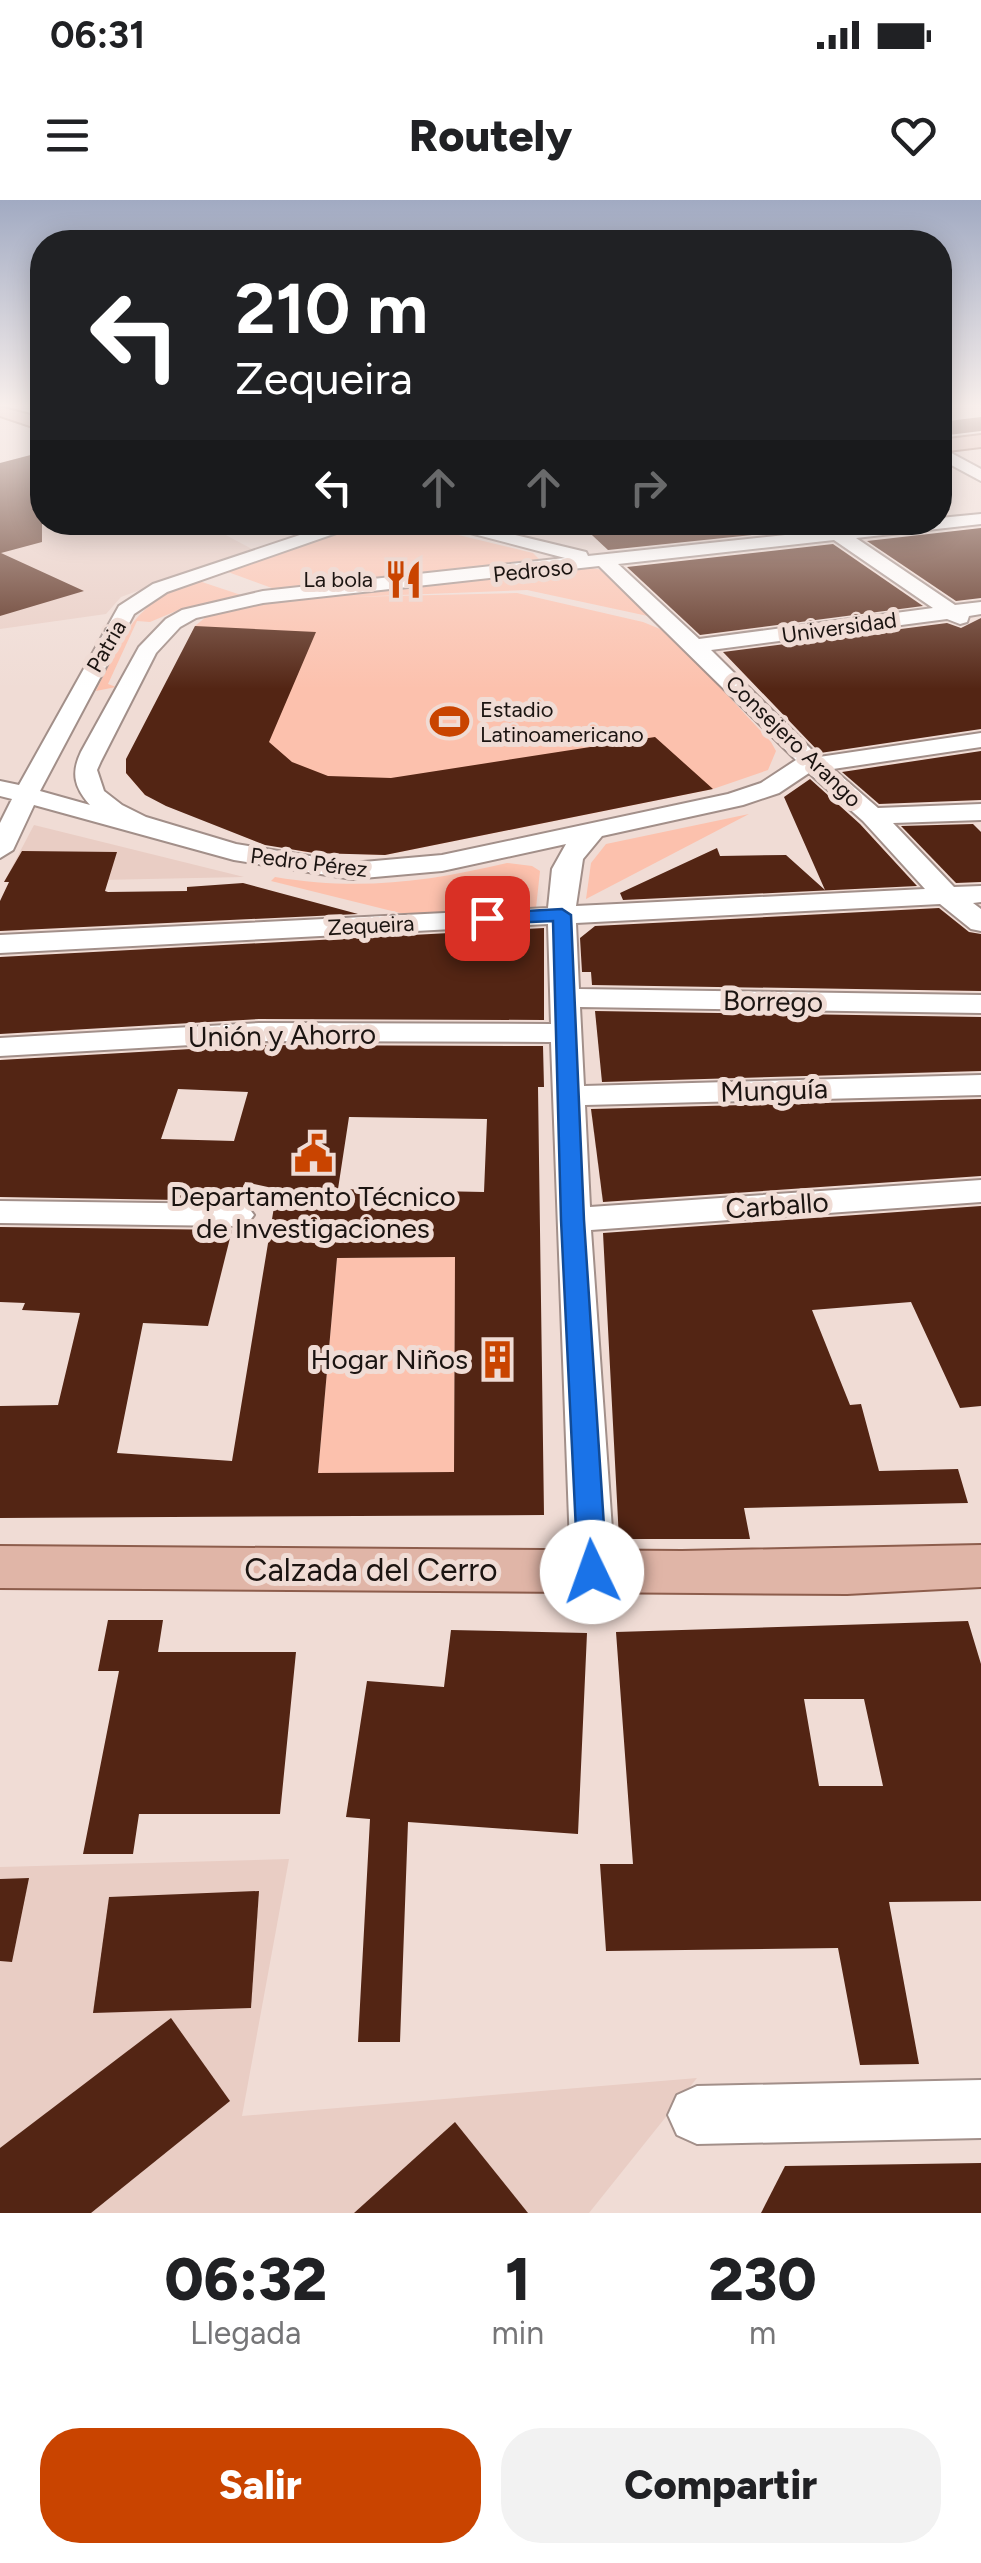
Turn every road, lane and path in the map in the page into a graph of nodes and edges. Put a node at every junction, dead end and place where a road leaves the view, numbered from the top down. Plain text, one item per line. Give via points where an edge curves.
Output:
1 (981, 519) edge
2 (952, 522) edge
3 (319, 535) edge
4 (489, 535) edge
5 (839, 535) joint
6 (554, 551) junction
7 (604, 561) junction
8 (538, 570) junction
9 (204, 573) junction
10 (263, 596) junction
11 (981, 608) edge
12 (951, 612) junction
13 (981, 632) edge
14 (696, 646) junction
15 (981, 740) edge
16 (45, 756) junction
17 (799, 760) junction
18 (0, 774) edge
19 (86, 784) junction
20 (0, 788) edge
21 (28, 796) junction
22 (59, 804) junction
23 (981, 812) edge
24 (872, 816) junction
25 (162, 832) junction
26 (592, 832) junction
27 (0, 850) edge
28 (490, 853) junction
29 (981, 894) edge
30 (948, 896) junction
31 (562, 900) junction
32 (981, 923) edge
33 (0, 944) edge
34 (981, 1004) edge
35 (565, 1016) junction
36 (0, 1047) edge
37 (981, 1085) edge
38 (567, 1096) junction
39 (981, 1191) edge
40 (0, 1212) edge
41 (236, 1216) dead end
42 (572, 1220) junction
43 (0, 1567) edge
44 (980, 1570) edge
45 (592, 1572) junction
46 (981, 2109) edge
47 (697, 2115) dead end

1 - 2 street, Pedroso
3 - 9 street, Patria
4 - 6 street
5 - 7 street, Pedroso
5 - 12 street
6 - 7 street
6 - 8 street via 558,563
7 - 8 street, Pedroso
7 - 14 street, Consejero Arango
8 - 10 street, Pedroso
9 - 10 street
9 - 16 street, Patria via 160,588 126,610
10 - 19 street, Patria via 191,612 157,634 90,757
11 - 12 street, Universidad
12 - 13 street
12 - 14 street, Universidad
14 - 17 street, Consejero Arango
15 - 17 street
16 - 18 street
16 - 21 street, Patria
17 - 24 street, Consejero Arango
17 - 26 street, Pedro Pérez via 752,795
19 - 22 street via 80,802
19 - 25 street via 106,806
20 - 21 street, Pedro Pérez
21 - 22 street, Pedro Pérez
21 - 27 street, Patria
22 - 25 street, Pedro Pérez
23 - 24 street
24 - 30 street, Consejero Arango
25 - 28 street, Pedro Pérez via 331,870 402,869
26 - 28 street, Pedro Pérez
26 - 31 street via 567,859
28 - 31 street via 539,861
29 - 30 street, Zequeira
30 - 31 street, Zequeira
30 - 32 street, Consejero Arango
31 - 33 street, Zequeira
31 - 35 street
34 - 35 street, Borrego
35 - 36 street, Unión y Ahorro
35 - 38 street
37 - 38 street, Munguía
38 - 42 street
39 - 42 street, Carballo
40 - 41 street
42 - 45 street
43 - 45 main road, Calzada del Cerro
44 - 45 main road, Calzada del Cerro
46 - 47 street

